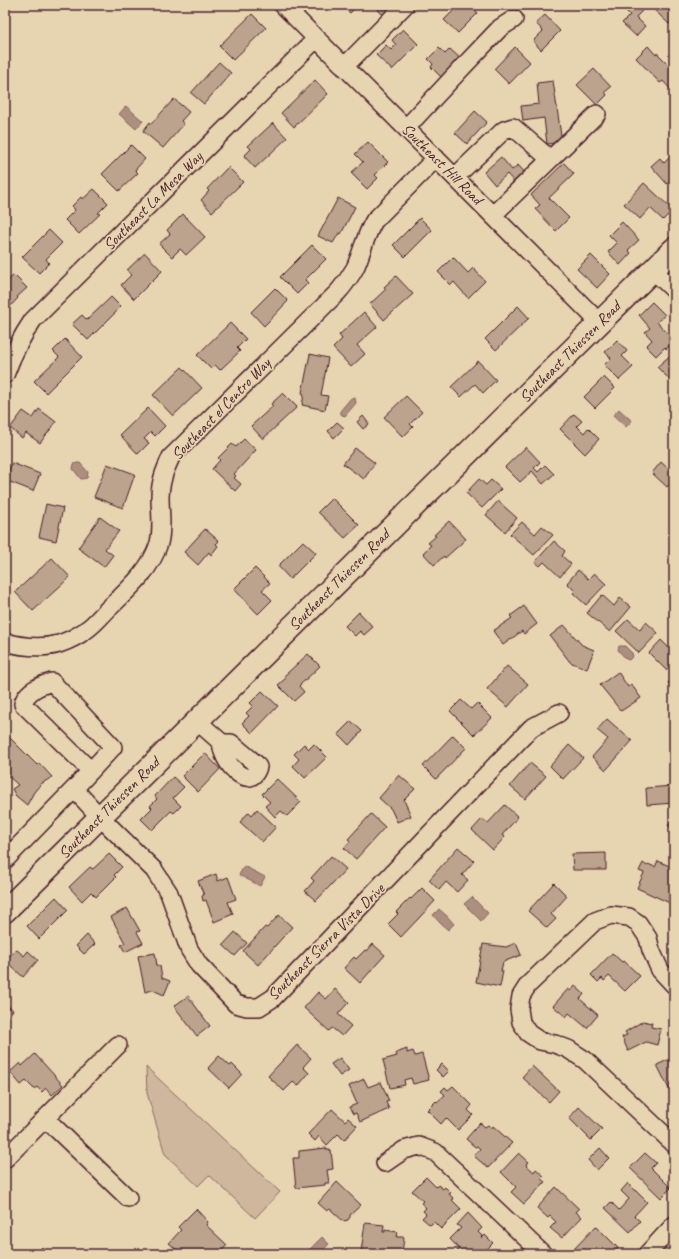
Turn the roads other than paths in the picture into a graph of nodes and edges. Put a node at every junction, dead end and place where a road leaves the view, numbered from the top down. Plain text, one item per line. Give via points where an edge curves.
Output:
1 (283, 5) edge
2 (405, 5) edge
3 (514, 19) dead end
4 (317, 38) junction
5 (344, 67) junction
6 (597, 114) dead end
7 (406, 128) junction
8 (436, 158) junction
9 (550, 159) junction
10 (455, 176) junction
11 (493, 215) junction
12 (674, 249) edge
13 (653, 270) junction
14 (674, 290) edge
15 (600, 323) junction
16 (5, 375) edge
17 (5, 642) edge
18 (559, 713) dead end
19 (197, 721) junction
20 (222, 743) dead end
21 (91, 771) junction
22 (74, 789) junction
23 (100, 817) junction
24 (5, 860) edge
25 (5, 911) edge
26 (674, 985) edge
27 (118, 1045) dead end
28 (46, 1119) junction
29 (674, 1144) edge
30 (5, 1159) edge
31 (385, 1163) dead end
32 (128, 1198) dead end
33 (673, 1227) edge
34 (543, 1254) edge
35 (647, 1254) edge

1 - 4 street, Southeast Hill Road
2 - 5 street
3 - 7 street via 500,28
4 - 5 street, Southeast Hill Road
4 - 16 street, Southeast La Mesa Way via 33,320 13,353
5 - 7 street, Southeast Hill Road
6 - 9 street
7 - 8 street, Southeast Hill Road
8 - 10 street, Southeast Hill Road
8 - 17 street, Southeast el Centro Way via 374,221 355,268 338,292 171,457 161,481 159,543 153,558 138,579 87,630 74,638 50,646 36,647
9 - 10 street via 513,127 504,130
9 - 11 street
10 - 11 street, Southeast Hill Road
11 - 15 street, Southeast Hill Road
12 - 13 main road, Southeast Thiessen Road
13 - 14 street
13 - 15 main road, Southeast Thiessen Road
15 - 19 main road, Southeast Thiessen Road
18 - 23 street, Southeast Sierra Vista Drive via 531,728 273,998 259,1007 236,1004 199,965 189,949 175,907 162,880
19 - 20 street
19 - 23 main road, Southeast Thiessen Road
21 - 21 street via 113,747 52,682 41,685 25,698 23,704
21 - 22 street
22 - 23 street, Southeast Sierra Vista Drive
22 - 24 street
23 - 25 main road, Southeast Thiessen Road
26 - 29 street via 660,970 648,938 638,923 629,917 611,915 595,921 528,985 521,996 518,1009 521,1022 528,1033 540,1041 555,1044 585,1060
27 - 28 street
28 - 30 street
28 - 32 street
31 - 34 street via 404,1150 419,1146 435,1152
33 - 35 street

